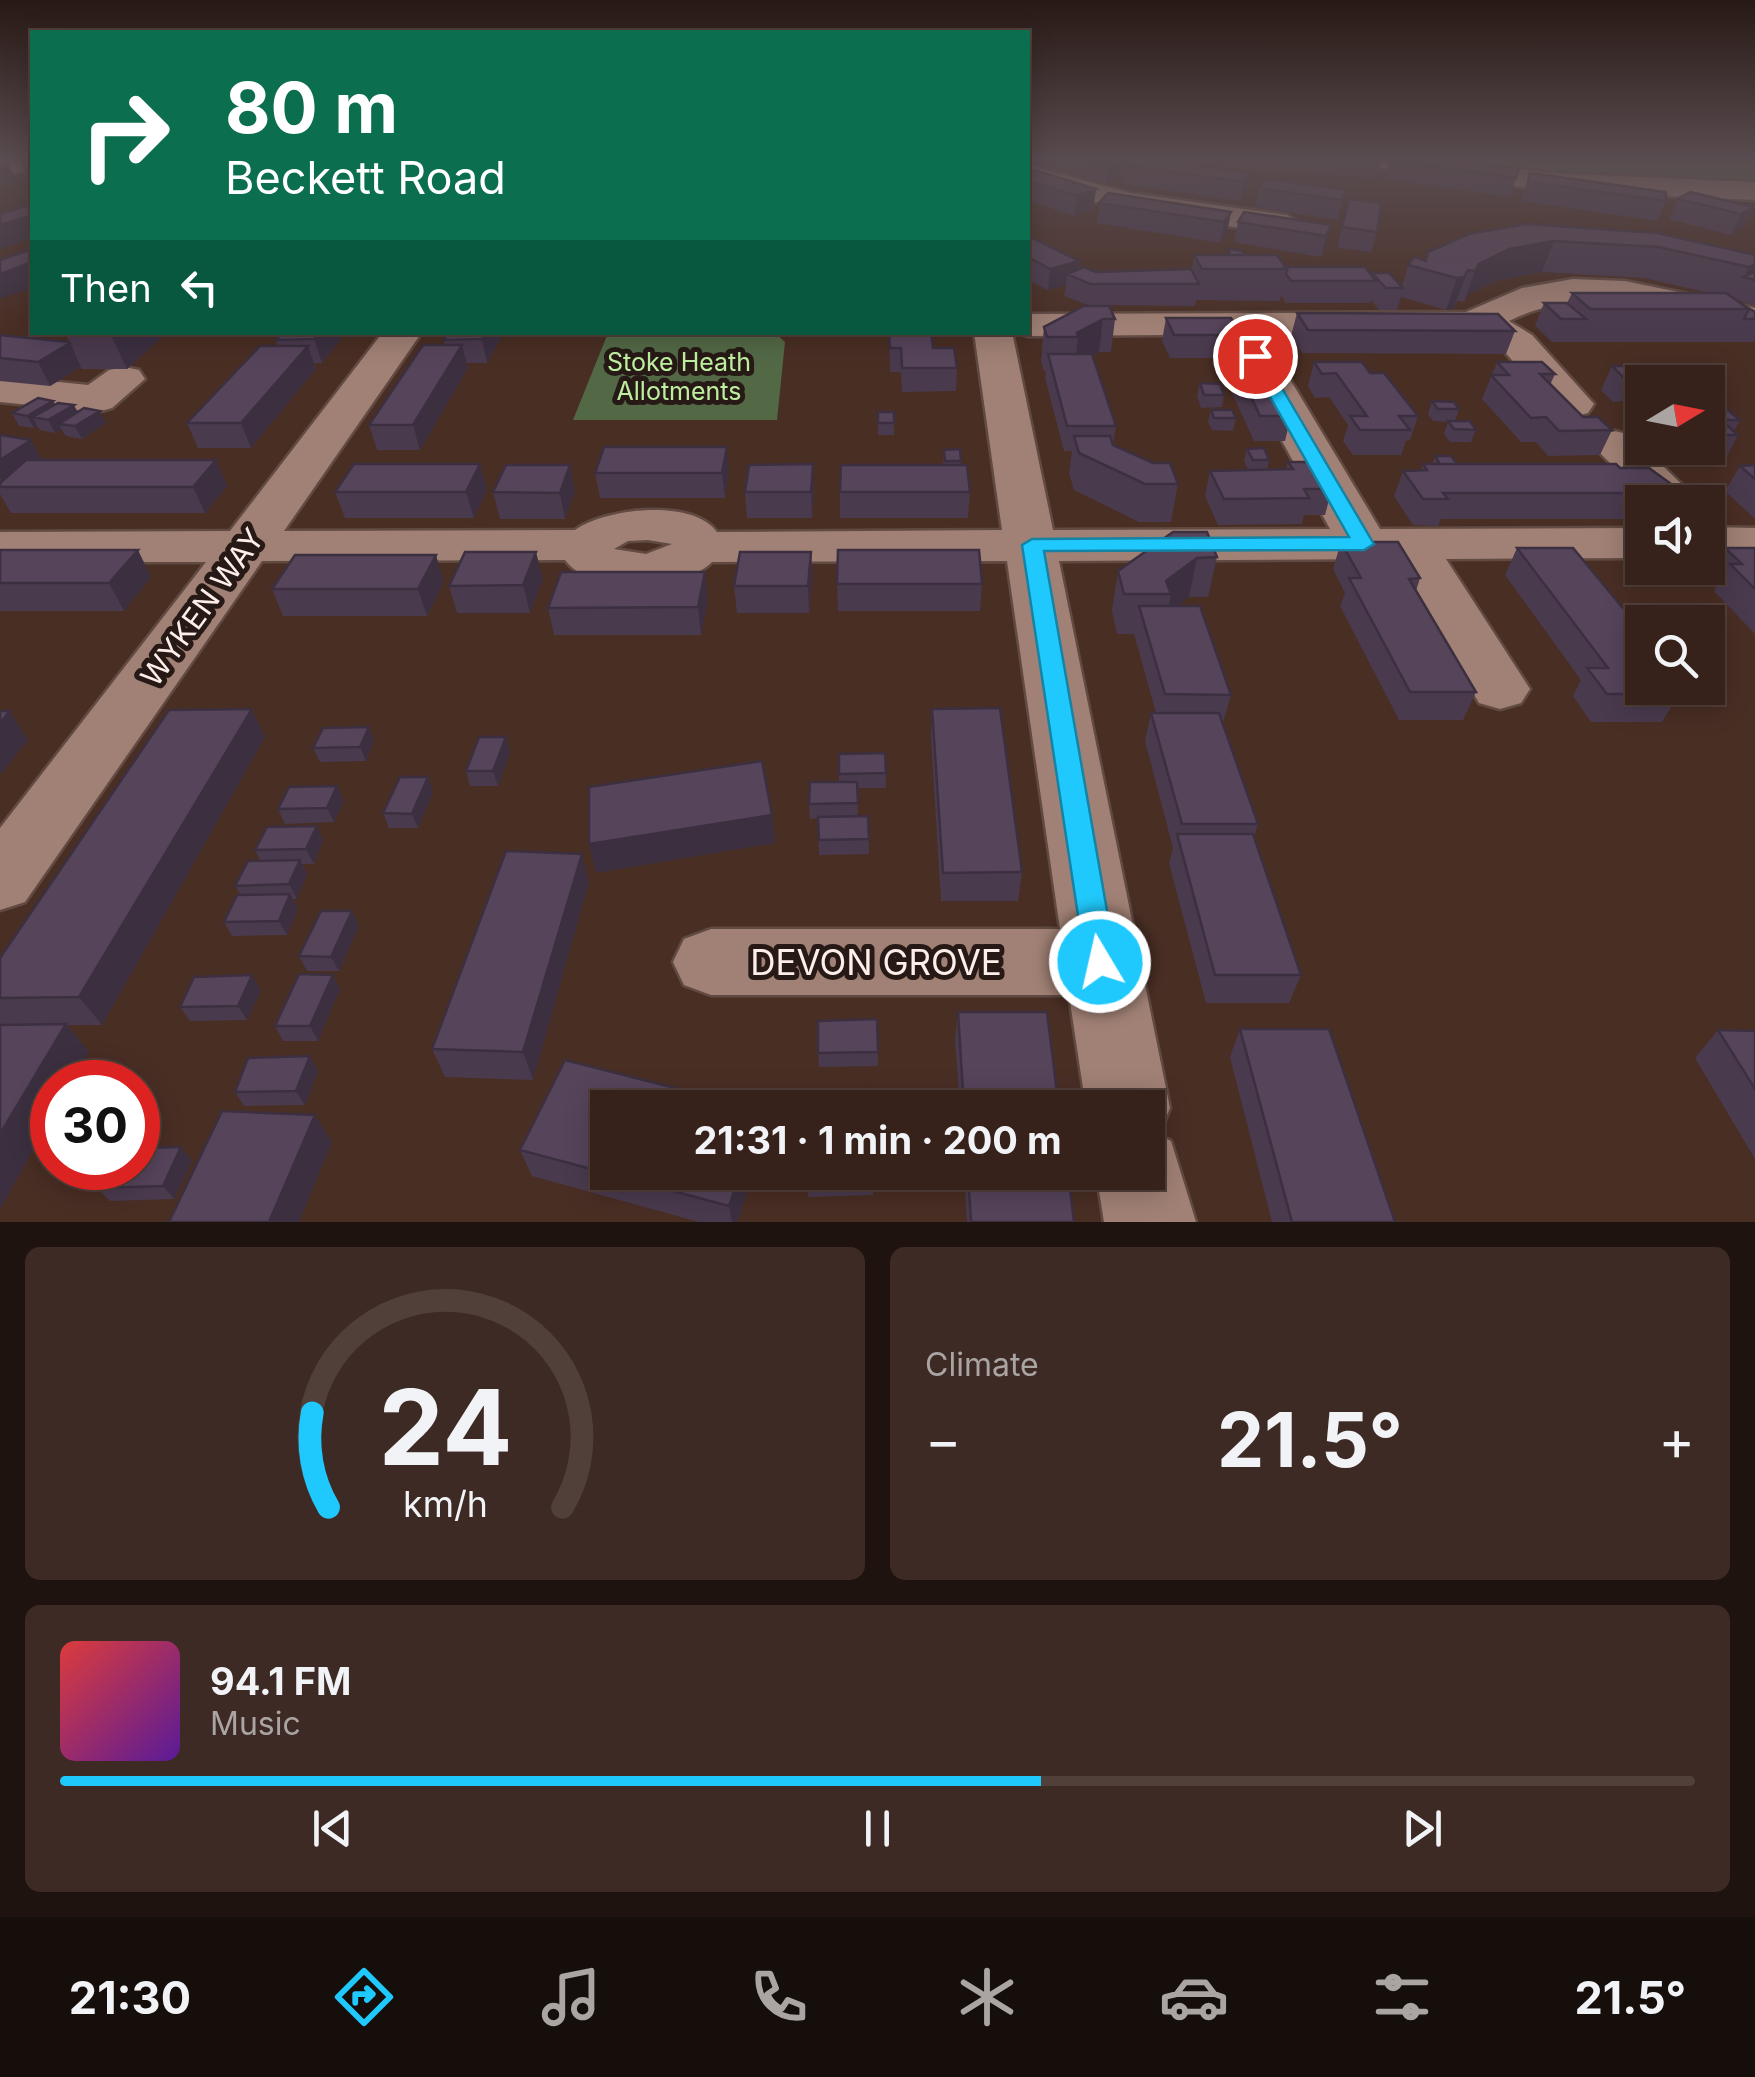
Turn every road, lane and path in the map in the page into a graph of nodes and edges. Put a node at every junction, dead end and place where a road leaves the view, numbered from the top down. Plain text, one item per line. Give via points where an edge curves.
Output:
1 (1232, 217) edge
2 (1287, 225) edge
3 (1755, 319) edge
4 (1481, 321) junction
5 (1030, 325) edge
6 (1238, 325) junction
7 (401, 335) edge
8 (994, 335) edge
9 (124, 379) dead end
10 (0, 389) edge
11 (1573, 404) edge
12 (1615, 445) dead end
13 (1658, 485) edge
14 (1625, 543) edge
15 (1387, 544) junction
16 (1032, 545) junction
17 (0, 547) edge
18 (246, 547) junction
19 (1500, 690) dead end
20 (0, 881) edge
21 (711, 962) dead end
22 (1100, 962) junction
23 (1125, 1090) edge
24 (1144, 1190) edge
25 (1150, 1222) edge

1 - 2 street
3 - 4 street via 1641,294 1576,289 1518,300
4 - 6 street
4 - 11 street via 1518,342
5 - 6 street
6 - 15 street
7 - 18 street, WYKEN WAY
8 - 16 street
9 - 10 street via 97,399
12 - 13 street
14 - 15 street
15 - 16 street
15 - 19 street
16 - 18 street via 698,547 679,564 645,568 599,564 589,557 588,545
16 - 22 street
17 - 18 street
18 - 20 street, WYKEN WAY
21 - 22 street, DEVON GROVE
22 - 23 street
24 - 25 street

